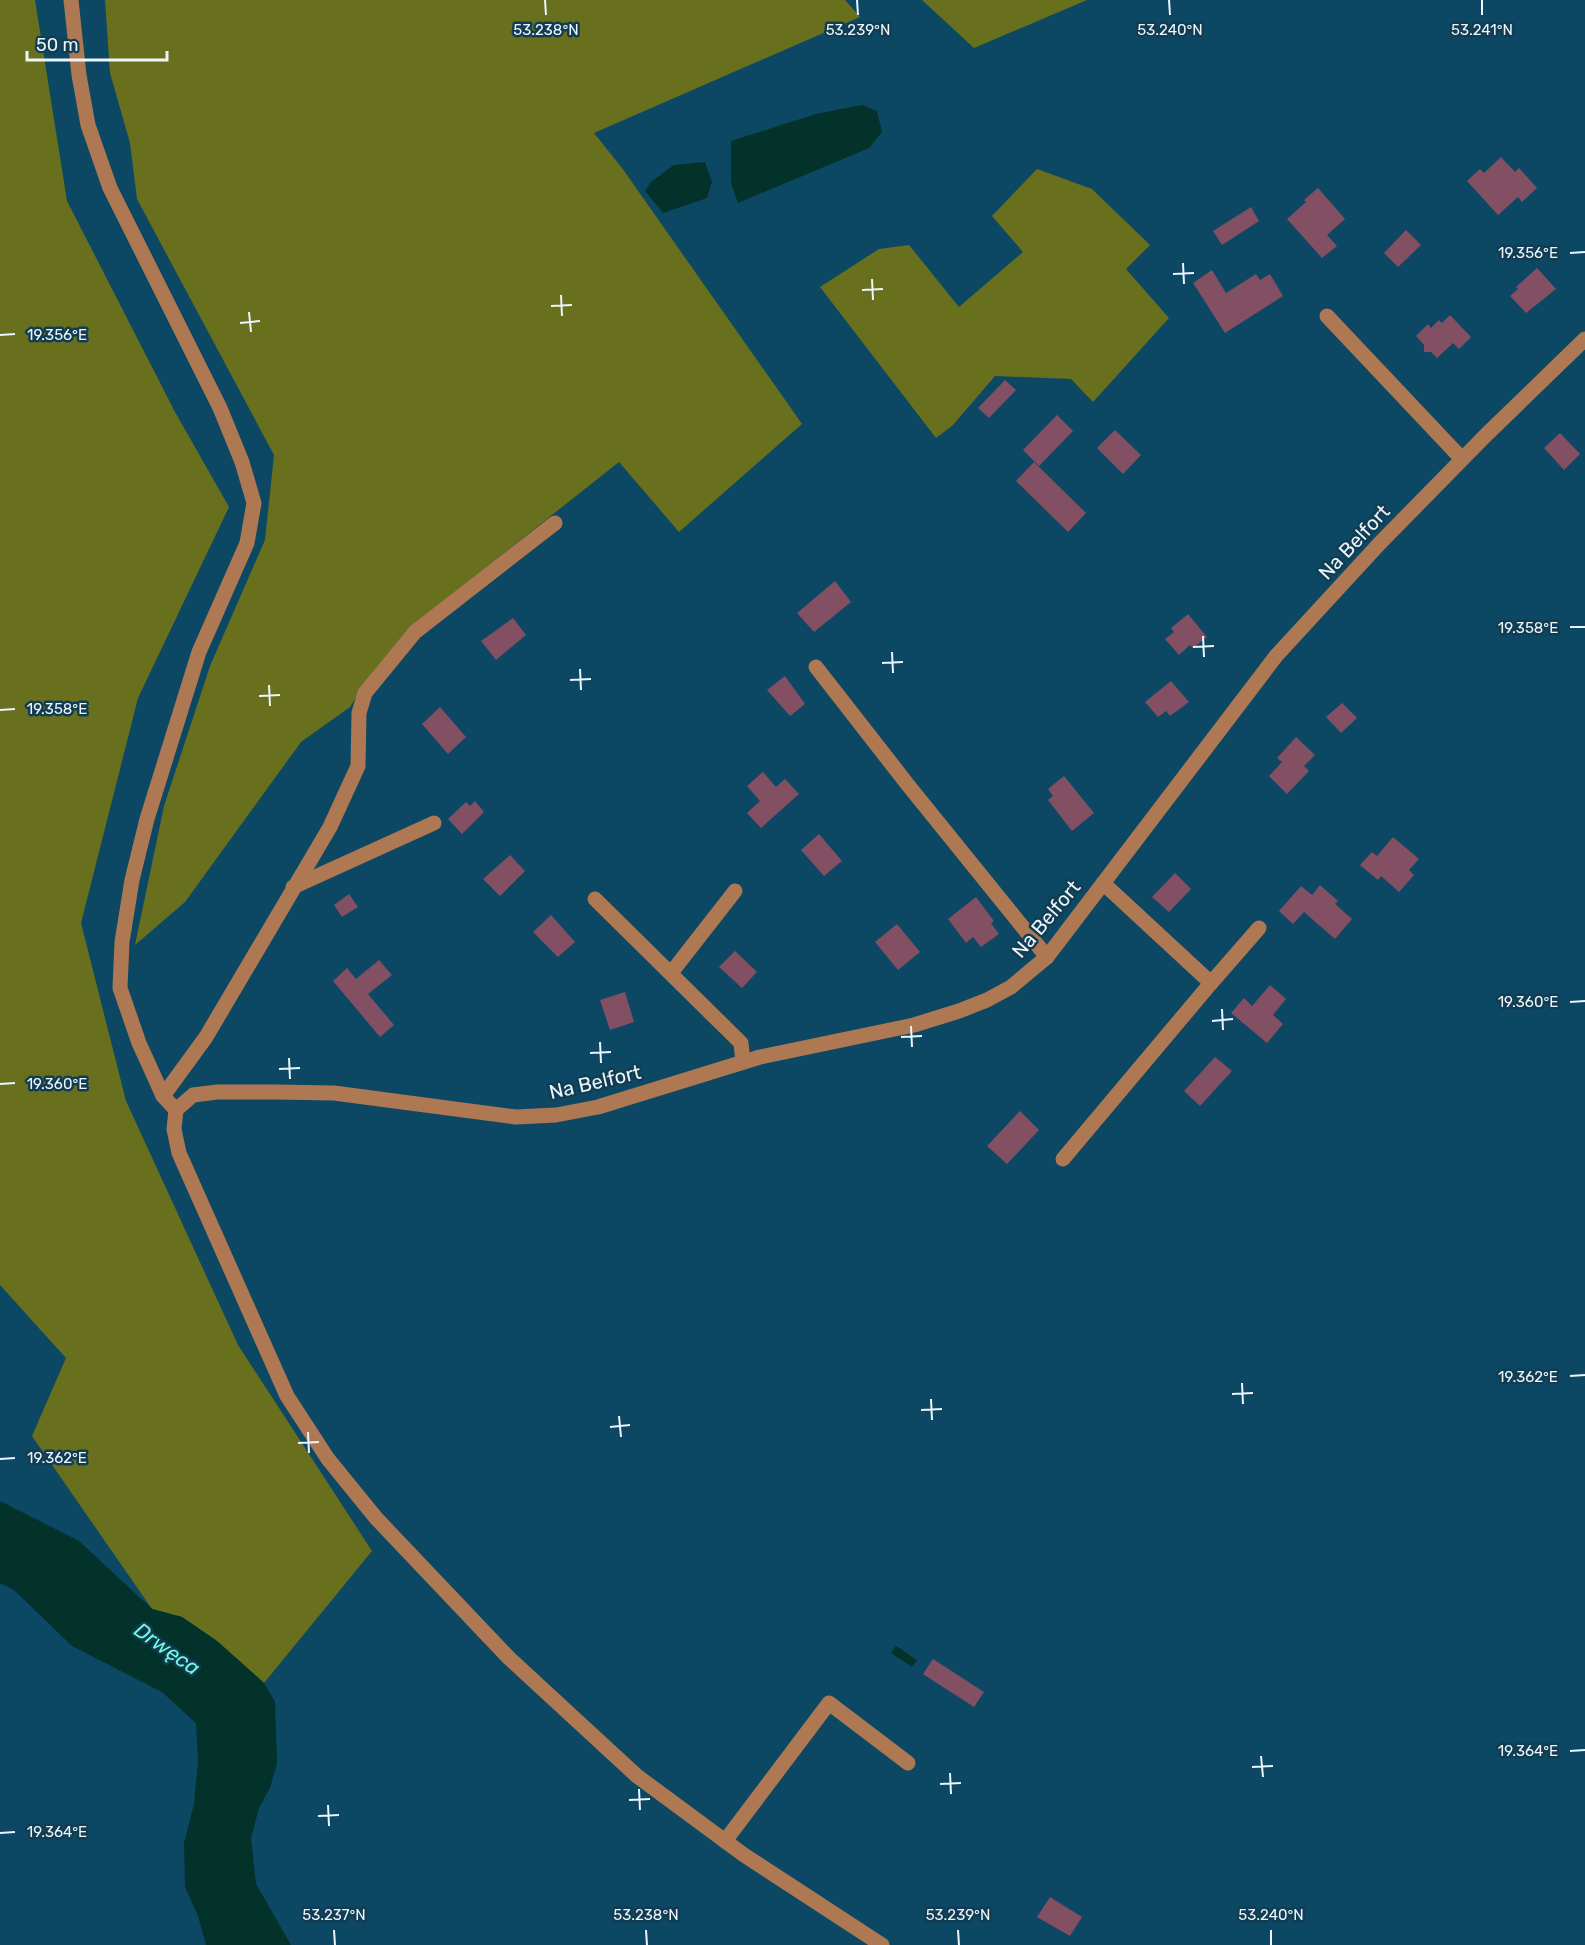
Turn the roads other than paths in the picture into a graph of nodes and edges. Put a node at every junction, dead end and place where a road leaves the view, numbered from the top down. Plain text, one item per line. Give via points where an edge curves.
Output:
1 (70, 0) edge
2 (1327, 316) dead end
3 (1585, 339) edge
4 (1462, 459) junction
5 (555, 523) dead end
6 (816, 667) dead end
7 (434, 823) dead end
8 (1103, 883) junction
9 (293, 887) junction
10 (735, 891) dead end
11 (596, 899) dead end
12 (1259, 928) dead end
13 (1047, 957) junction
14 (670, 973) junction
15 (1211, 983) junction
16 (743, 1062) junction
17 (163, 1096) junction
18 (176, 1110) junction
19 (1063, 1159) dead end
20 (908, 1763) dead end
21 (725, 1841) junction
22 (882, 1945) edge

1 - 17 street via 88,125 110,188 220,408 254,503 247,543 199,652 147,819 122,942 120,988
2 - 4 street
3 - 4 street, Na Belfort
4 - 8 street, Na Belfort via 1276,656
5 - 9 street via 415,632 365,693 358,713 358,766 330,827
6 - 13 street
7 - 9 street
8 - 13 street, Na Belfort
8 - 15 street
9 - 17 street via 206,1038
10 - 14 street
11 - 14 street
12 - 15 street
13 - 16 street, Na Belfort via 1011,987 959,1011
14 - 16 street via 741,1043
15 - 19 street
16 - 18 street, Na Belfort via 598,1107 556,1115 516,1117 344,1094 275,1092 194,1095
17 - 18 street
18 - 21 street via 174,1129 179,1153 287,1396 328,1459 376,1518 509,1658 637,1776
20 - 21 street via 829,1703
21 - 22 street

